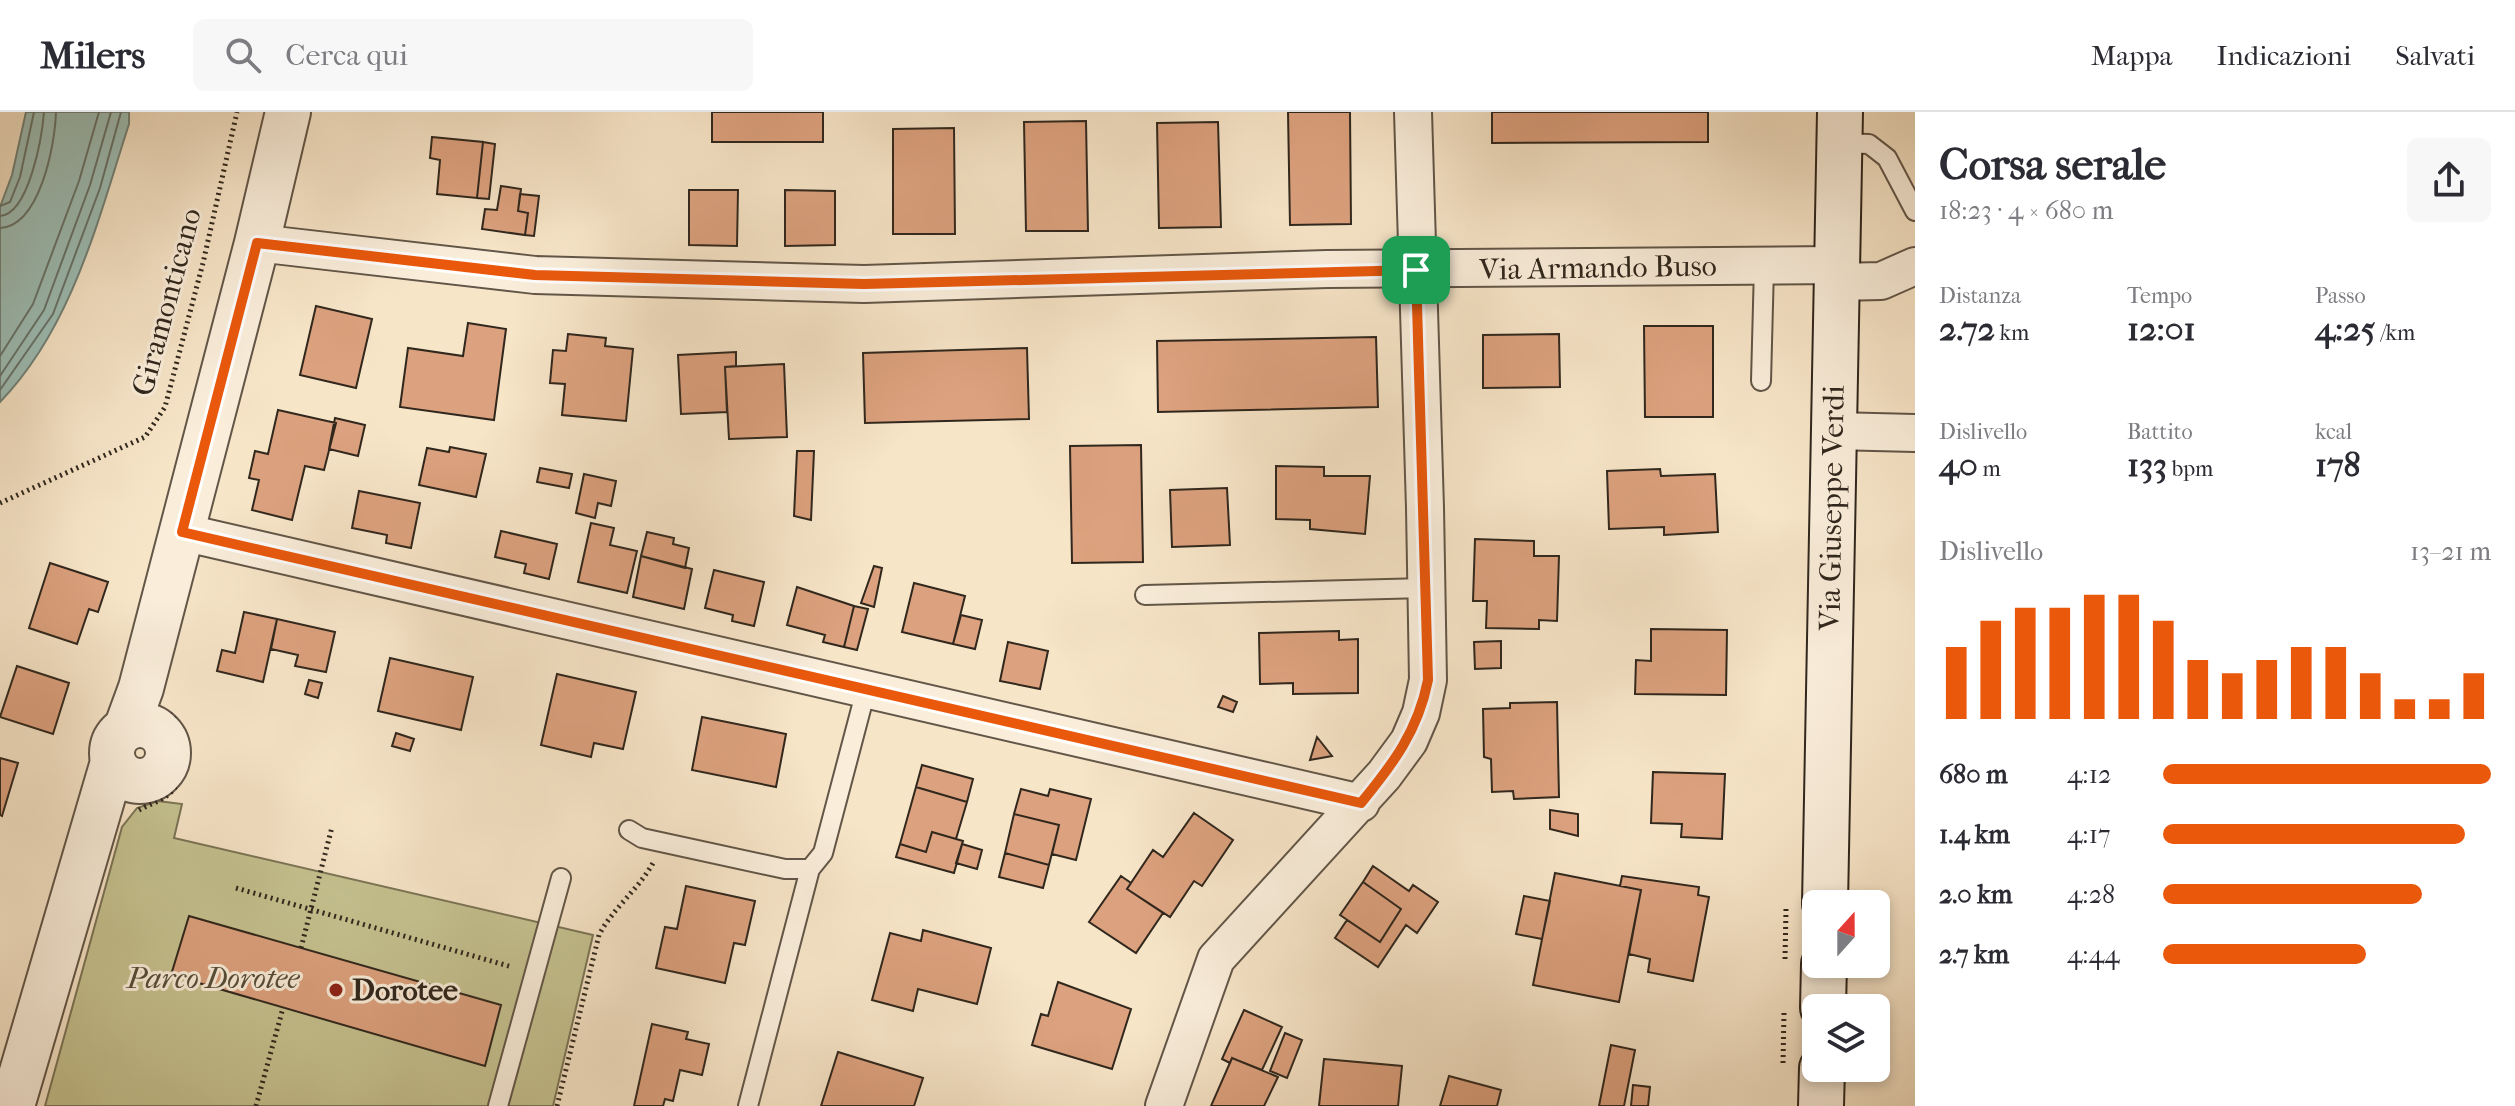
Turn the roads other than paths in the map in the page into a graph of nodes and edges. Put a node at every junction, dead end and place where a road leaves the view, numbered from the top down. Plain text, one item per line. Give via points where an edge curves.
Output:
1 (288, 112) edge
2 (1413, 112) edge
3 (1839, 128) edge
4 (1915, 211) edge
5 (257, 243) junction
6 (1915, 266) edge
7 (1764, 267) junction
8 (1416, 270) junction
9 (1837, 274) junction
10 (1761, 381) dead end
11 (1834, 431) junction
12 (1915, 433) edge
13 (182, 532) junction
14 (1426, 588) junction
15 (1145, 595) dead end
16 (866, 690) junction
17 (1361, 803) junction
18 (629, 830) dead end
19 (810, 869) junction
20 (561, 878) dead end
21 (1825, 890) edge
22 (1822, 1082) edge
23 (12, 1106) edge
24 (498, 1106) edge
25 (748, 1106) edge
26 (1164, 1106) edge
27 (1821, 1106) edge

1 - 5 street
2 - 8 street
3 - 4 lane via 1887,158
3 - 9 street, Via Giuseppe Verdi
5 - 8 street, Via Armando Buso via 535,275 864,284
5 - 13 street
6 - 9 street, Via Armando Buso via 1881,281
7 - 8 street, Via Armando Buso
7 - 9 street, Via Armando Buso
7 - 10 lane
8 - 14 street
9 - 11 street, Via Giuseppe Verdi
11 - 12 street
11 - 21 street, Via Giuseppe Verdi
13 - 16 street
13 - 23 street via 134,738 95,827
14 - 15 lane
14 - 17 street via 1428,680 1421,713 1409,741
16 - 17 street
16 - 19 lane via 823,853
17 - 26 street via 1216,959
18 - 19 lane via 658,842 785,869
19 - 25 lane
20 - 24 lane
22 - 27 street

